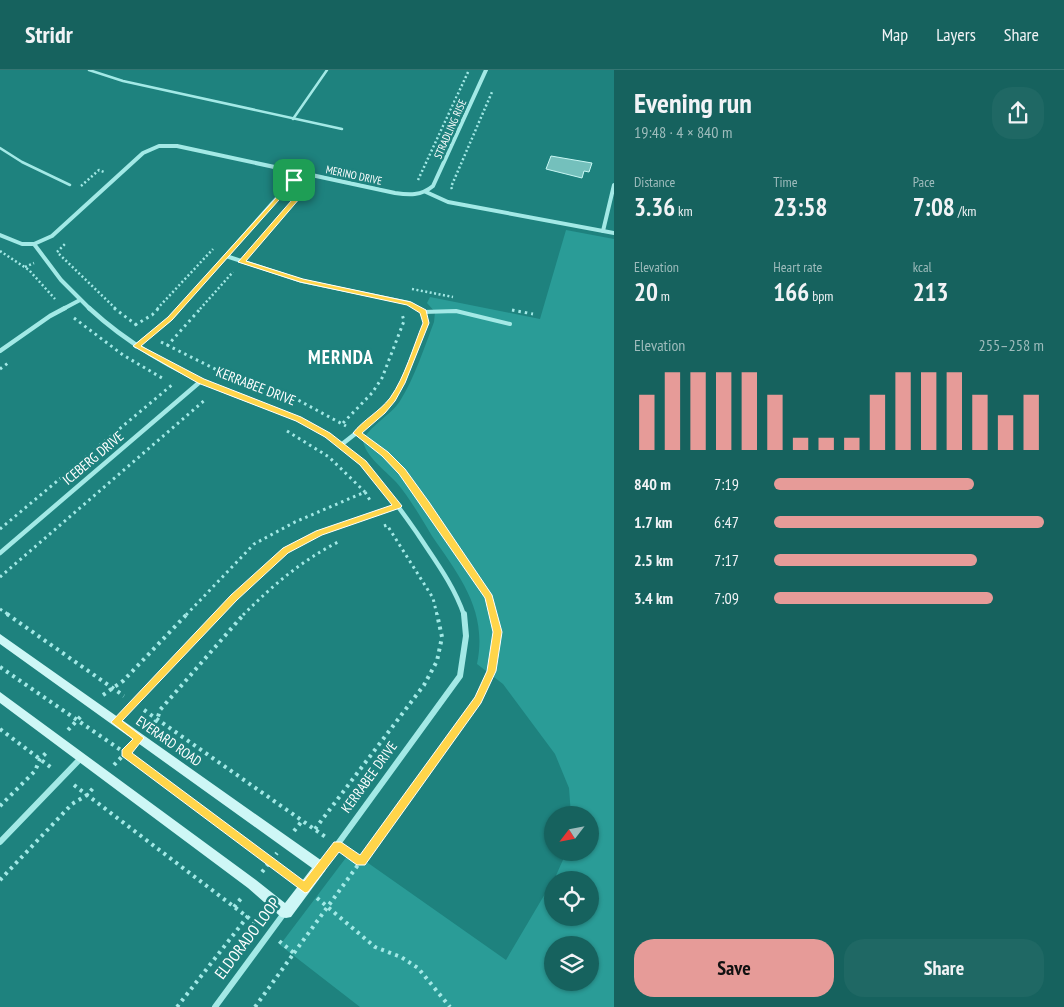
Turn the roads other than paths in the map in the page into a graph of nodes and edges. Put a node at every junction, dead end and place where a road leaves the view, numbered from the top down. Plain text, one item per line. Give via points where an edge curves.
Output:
1 (89, 70) edge
2 (327, 70) edge
3 (486, 70) edge
4 (293, 119) junction
5 (342, 128) dead end
6 (0, 148) edge
7 (300, 172) junction
8 (70, 185) road end
9 (614, 185) edge
10 (426, 192) junction
11 (603, 231) junction
12 (614, 233) edge
13 (0, 235) edge
14 (34, 244) junction
15 (226, 256) junction
16 (80, 300) junction
17 (423, 312) junction
18 (510, 324) dead end
19 (136, 346) junction
20 (0, 351) edge
21 (201, 381) junction
22 (341, 446) junction
23 (398, 506) junction
24 (0, 552) edge
25 (0, 638) edge
26 (0, 697) edge
27 (116, 722) junction
28 (82, 758) junction
29 (0, 842) edge
30 (321, 867) junction
31 (305, 888) joint
32 (286, 912) junction
33 (215, 1007) edge

1 - 4 lane via 123,81
2 - 4 lane
3 - 10 street, STRADLING RISE via 433,186
4 - 5 lane
6 - 8 lane
7 - 10 street, MERINO DRIVE via 395,193 415,195
7 - 14 street, MERINO DRIVE via 178,146 154,147 143,153 52,236
7 - 15 street
9 - 11 street
10 - 11 street, MERINO DRIVE via 448,202
11 - 12 street, MERINO DRIVE
13 - 14 street via 22,244
14 - 16 street, KERRABEE DRIVE via 43,259
15 - 17 street via 302,281 409,304
15 - 19 street via 170,319
16 - 19 street, KERRABEE DRIVE
16 - 20 street via 50,316
17 - 18 lane via 448,310
17 - 22 street via 426,323 393,399
19 - 21 street, KERRABEE DRIVE
21 - 22 street, KERRABEE DRIVE via 298,419
21 - 24 street, ICEBERG DRIVE
22 - 23 street, KERRABEE DRIVE via 363,463
23 - 27 street via 319,533 286,550 234,597
23 - 30 street, KERRABEE DRIVE via 446,576 458,603 466,623 463,662 460,676
25 - 27 street, EVERARD ROAD
26 - 28 street
27 - 30 street, EVERARD ROAD
28 - 29 street
28 - 32 street
30 - 31 street, KERRABEE DRIVE
31 - 32 street, ELDORADO LOOP
32 - 33 street, ELDORADO LOOP

